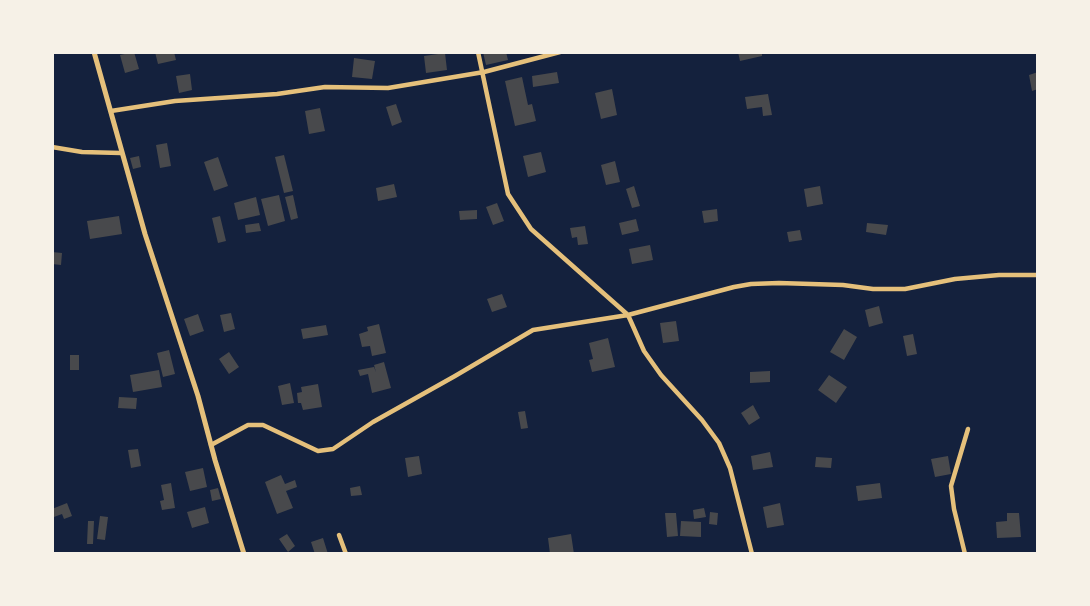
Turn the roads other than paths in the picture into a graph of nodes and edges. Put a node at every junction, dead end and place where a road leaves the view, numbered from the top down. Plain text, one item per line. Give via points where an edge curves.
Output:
1 (94, 52) edge
2 (478, 52) edge
3 (561, 52) edge
4 (484, 72) junction
5 (111, 111) junction
6 (52, 147) edge
7 (122, 153) junction
8 (1038, 275) edge
9 (628, 315) junction
10 (968, 429) dead end
11 (211, 445) junction
12 (339, 535) dead end
13 (244, 554) edge
14 (346, 554) edge
15 (752, 554) edge
16 (965, 554) edge

1 - 5 street
2 - 4 street
3 - 4 street
4 - 5 street via 388,88 325,87
4 - 9 street via 508,194 531,229
5 - 7 street
6 - 7 street
7 - 11 street
8 - 9 street via 955,279 905,289 751,284
9 - 11 street via 533,330 333,449 318,451 263,425 248,424
9 - 15 street via 644,351 719,444 730,468
10 - 16 street via 951,486
11 - 13 street
12 - 14 street

